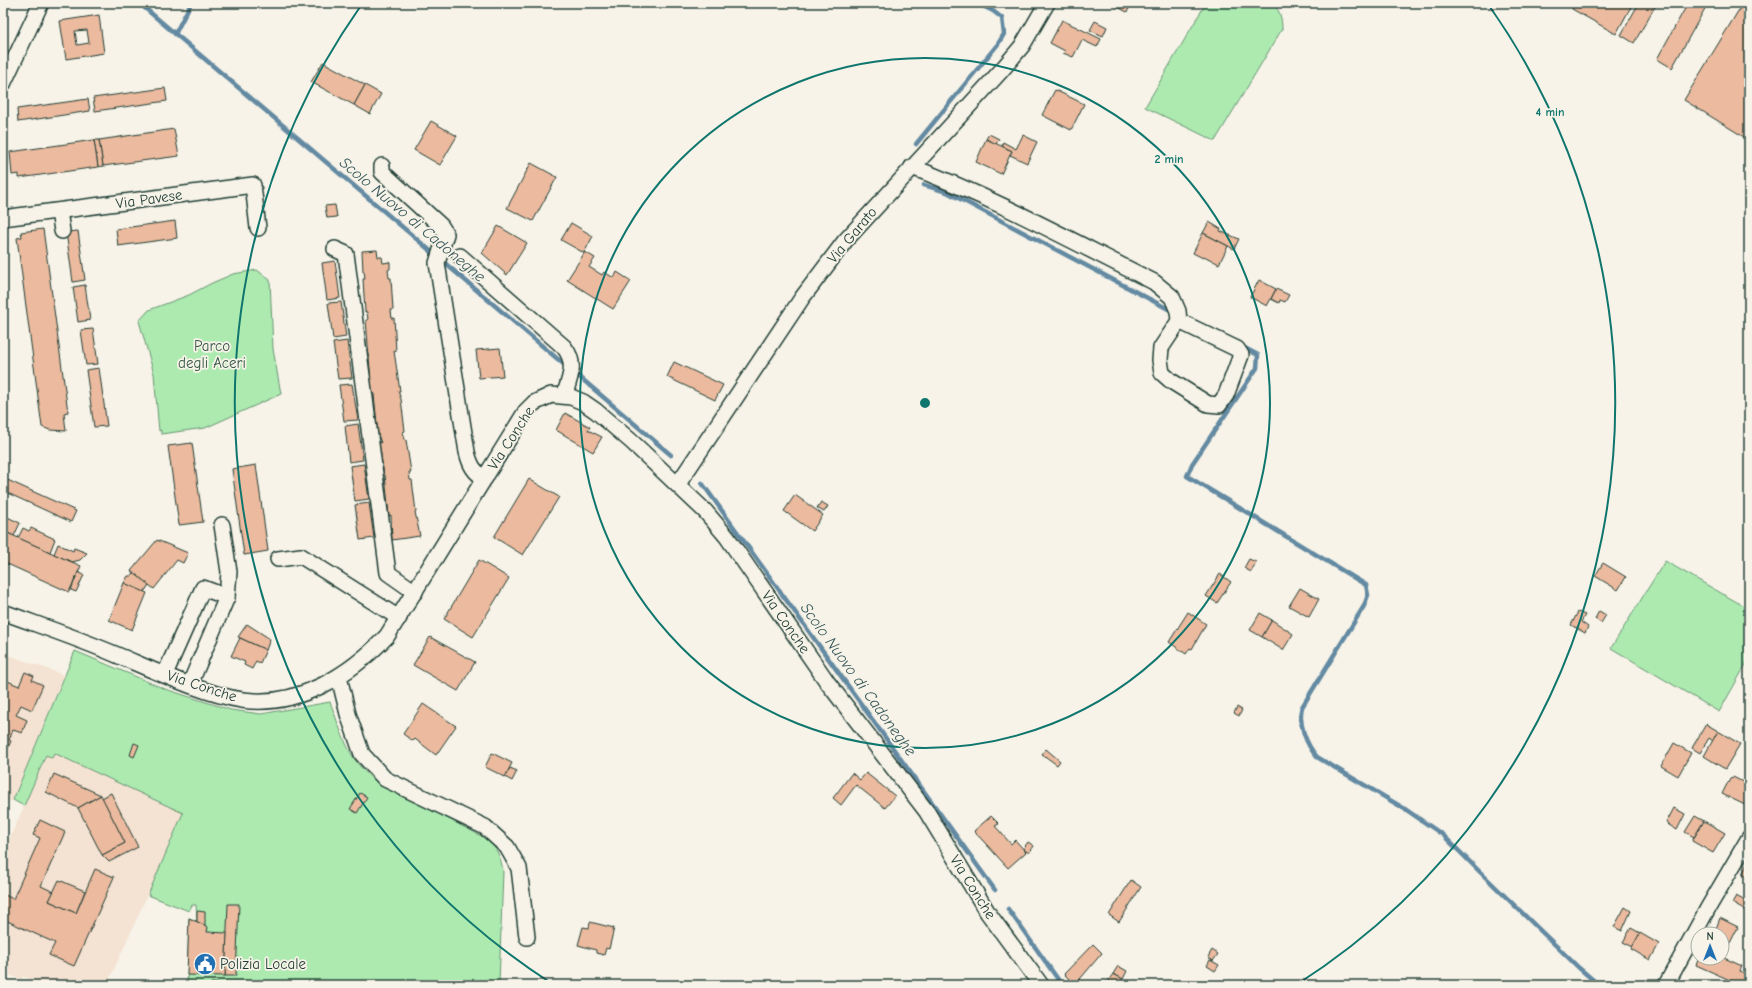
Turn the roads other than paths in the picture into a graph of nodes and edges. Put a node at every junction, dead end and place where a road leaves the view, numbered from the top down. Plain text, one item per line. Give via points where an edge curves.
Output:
1 (41, 3) edge
2 (1047, 3) edge
3 (3, 84) edge
4 (382, 166) dead end
5 (912, 167) junction
6 (59, 211) junction
7 (3, 218) edge
8 (258, 228) dead end
9 (62, 231) dead end
10 (335, 249) dead end
11 (460, 256) dead end
12 (1178, 322) junction
13 (564, 396) junction
14 (485, 478) junction
15 (678, 484) junction
16 (222, 525) dead end
17 (278, 559) dead end
18 (415, 592) junction
19 (227, 597) junction
20 (3, 612) edge
21 (399, 618) junction
22 (165, 674) junction
23 (339, 677) junction
24 (190, 684) junction
25 (1749, 838) edge
26 (527, 937) dead end
27 (1041, 985) edge
28 (1666, 985) edge

1 - 3 street
2 - 5 street, Via Garato via 1022,46
4 - 14 street, Via Conche via 382,172 441,226 446,234 437,263 467,452 470,463 478,475
5 - 12 street via 957,184 1031,219 1154,282 1172,297 1178,311
5 - 15 street, Via Garato via 845,241 802,298
6 - 7 street, Via Pavese
6 - 8 street, Via Pavese via 253,185
6 - 9 street
10 - 18 street via 346,254 388,573
11 - 13 street via 571,354 571,370
12 - 12 street via 1161,348 1162,373 1208,404 1219,405 1226,395 1242,355 1237,349
13 - 14 street, Via Conche via 551,395 542,398 526,411
13 - 15 street, Via Conche via 582,402 596,411
14 - 18 street, Via Conche
15 - 27 street, Via Conche via 727,537 828,683 927,812 988,913
16 - 19 street via 229,572
17 - 21 street via 301,556
18 - 21 street, Via Conche
19 - 22 street via 203,588
19 - 24 street
20 - 22 street, Via Conche
21 - 23 street, Via Conche via 374,650
22 - 24 street, Via Conche
23 - 24 street, Via Conche via 306,693 259,701 229,698
23 - 26 street via 362,754 385,779 485,827 507,848 519,868
25 - 28 street

